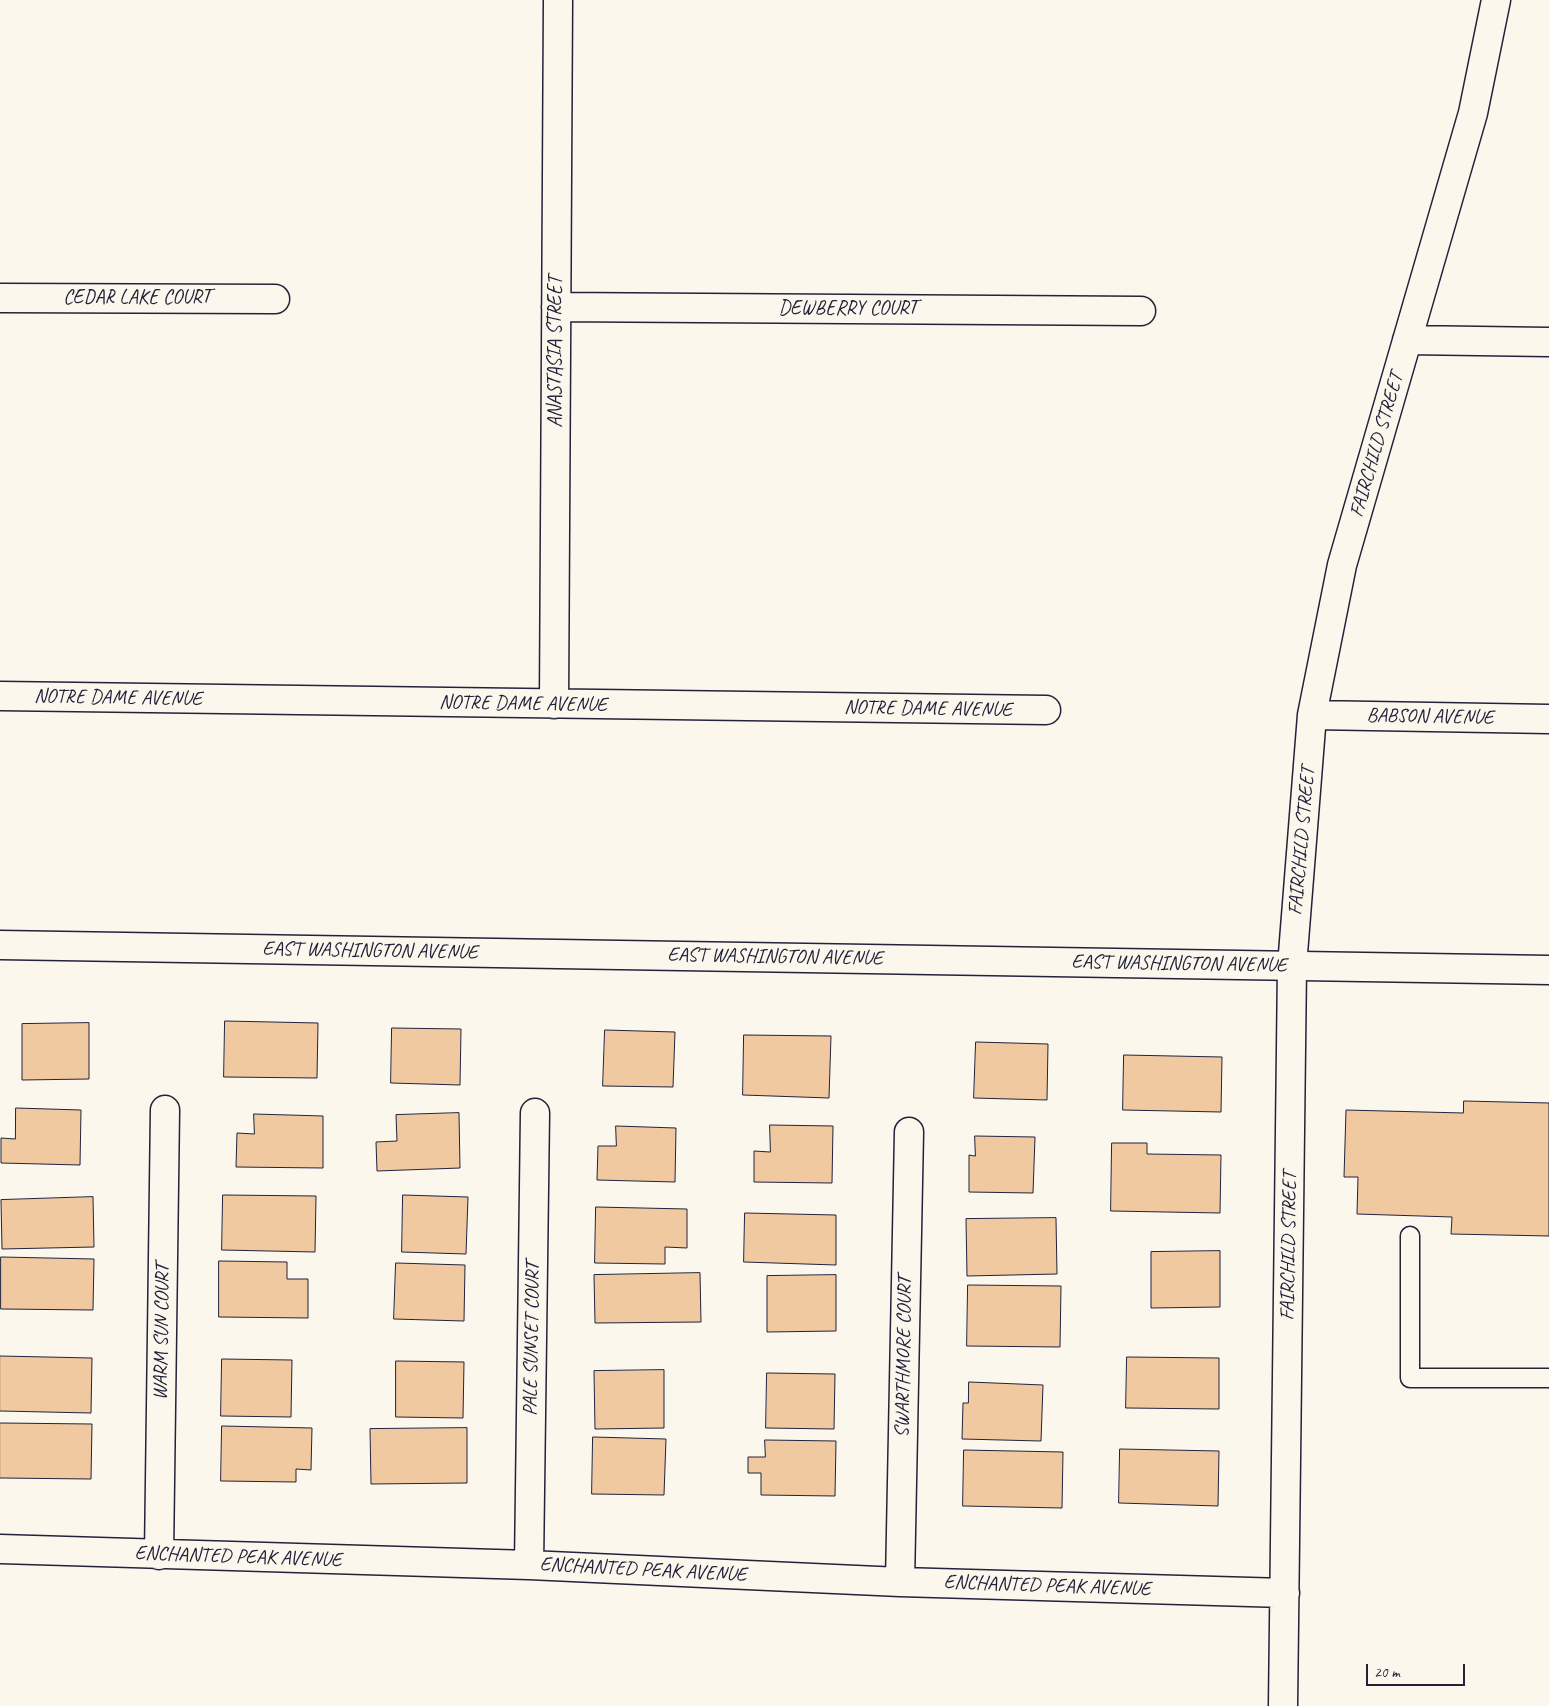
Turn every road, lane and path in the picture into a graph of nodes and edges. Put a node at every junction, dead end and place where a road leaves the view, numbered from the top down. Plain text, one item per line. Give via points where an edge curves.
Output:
1 (558, 0) edge
2 (1496, 0) edge
3 (0, 298) edge
4 (275, 299) dead end
5 (556, 307) junction
6 (1141, 311) dead end
7 (1408, 340) junction
8 (1549, 342) edge
9 (0, 696) edge
10 (554, 704) junction
11 (1046, 710) dead end
12 (1312, 715) junction
13 (1549, 719) edge
14 (0, 945) edge
15 (1292, 966) junction
16 (1549, 970) edge
17 (165, 1110) dead end
18 (535, 1113) dead end
19 (909, 1132) dead end
20 (1410, 1236) dead end
21 (1549, 1378) edge
22 (0, 1549) edge
23 (159, 1555) junction
24 (529, 1565) junction
25 (900, 1582) junction
26 (1285, 1593) junction
27 (1283, 1706) edge

1 - 5 street, ANASTASIA STREET
2 - 7 street, FAIRCHILD STREET via 1473,113
3 - 4 street, CEDAR LAKE COURT
5 - 6 street, DEWBERRY COURT
5 - 10 street, ANASTASIA STREET
7 - 8 street
7 - 12 street, FAIRCHILD STREET via 1342,565
9 - 10 street, NOTRE DAME AVENUE
10 - 11 street, NOTRE DAME AVENUE
12 - 13 street, BABSON AVENUE
12 - 15 street, FAIRCHILD STREET
14 - 15 street, EAST WASHINGTON AVENUE
15 - 16 street, EAST WASHINGTON AVENUE
15 - 26 street, FAIRCHILD STREET
17 - 23 street, WARM SUN COURT
18 - 24 street, PALE SUNSET COURT
19 - 25 street, SWARTHMORE COURT
20 - 21 lane via 1410,1378
22 - 23 street, ENCHANTED PEAK AVENUE
23 - 24 street, ENCHANTED PEAK AVENUE
24 - 25 street, ENCHANTED PEAK AVENUE
25 - 26 street, ENCHANTED PEAK AVENUE
26 - 27 street, FAIRCHILD STREET

